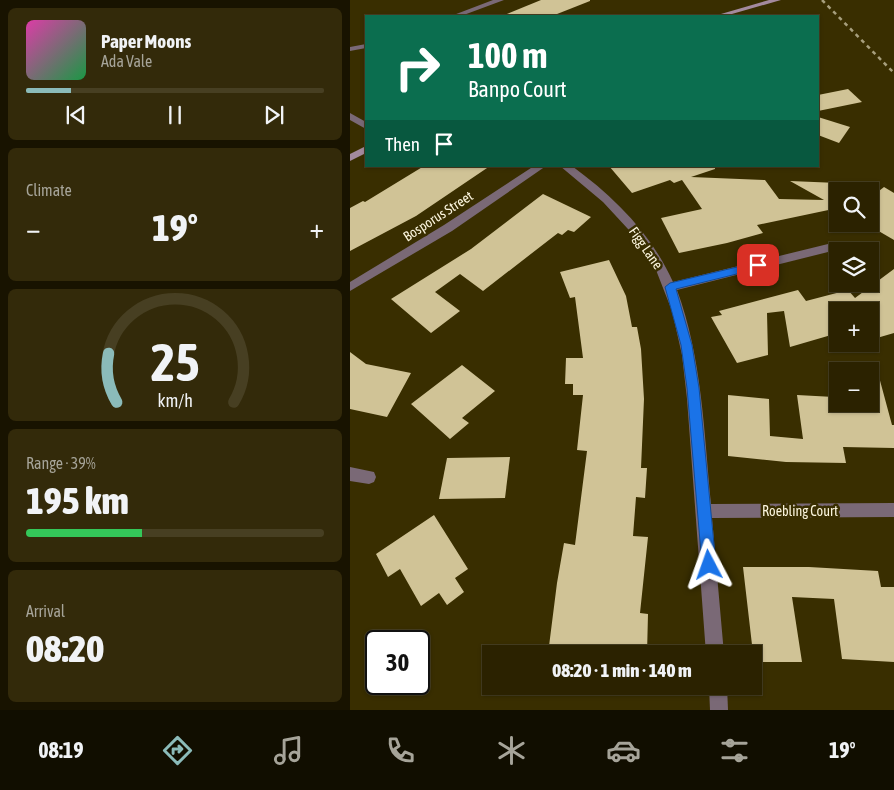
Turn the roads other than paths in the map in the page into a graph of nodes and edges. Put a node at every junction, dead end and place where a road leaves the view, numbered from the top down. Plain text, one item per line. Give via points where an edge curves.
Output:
1 (500, 0) edge
2 (777, 0) edge
3 (458, 15) edge
4 (722, 15) edge
5 (365, 46) edge
6 (350, 49) edge
7 (350, 116) edge
8 (365, 125) edge
9 (365, 150) edge
10 (350, 158) edge
11 (540, 167) edge
12 (566, 167) edge
13 (828, 248) dead end
14 (350, 287) edge
15 (670, 287) junction
16 (350, 474) edge
17 (369, 477) dead end
18 (894, 510) edge
19 (705, 511) junction
20 (714, 645) edge
21 (718, 695) edge
22 (719, 710) edge

1 - 3 street
2 - 4 street
5 - 6 street
7 - 8 street
9 - 10 street
11 - 14 street, Bosporus Street via 448,228
12 - 15 street, Figg Lane via 612,204 642,236
13 - 15 street
15 - 19 street, Figg Lane via 688,353
16 - 17 street
18 - 19 street, Roebling Court
19 - 20 street, Figg Lane
21 - 22 street

